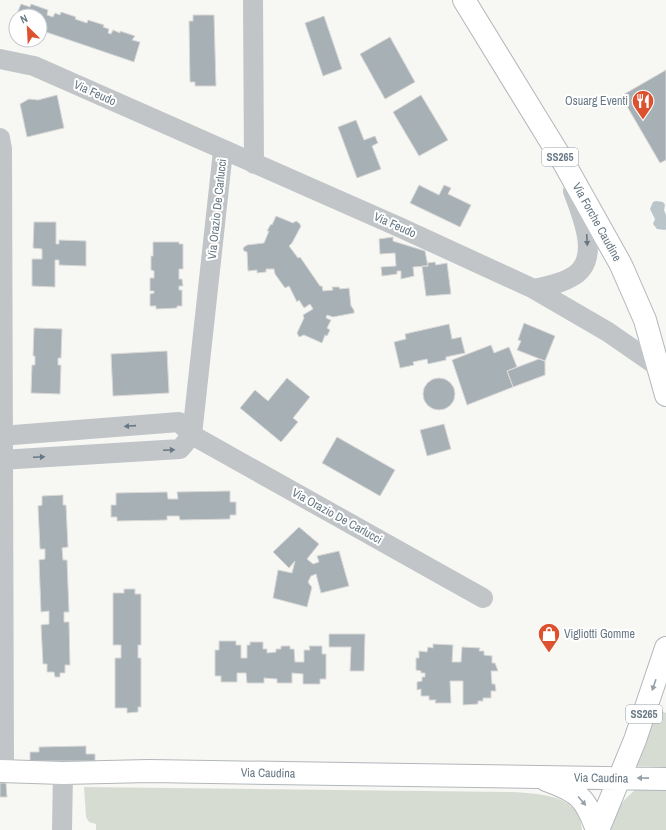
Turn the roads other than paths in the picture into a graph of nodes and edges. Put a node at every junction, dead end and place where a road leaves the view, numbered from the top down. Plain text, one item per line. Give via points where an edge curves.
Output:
1 (253, 0) edge
2 (464, 0) edge
3 (0, 59) edge
4 (0, 138) edge
5 (223, 151) junction
6 (564, 163) junction
7 (254, 164) junction
8 (534, 289) junction
9 (662, 360) edge
10 (666, 395) edge
11 (192, 435) junction
12 (2, 436) edge
13 (2, 460) edge
14 (483, 598) dead end
15 (666, 648) edge
16 (2, 771) edge
17 (63, 773) junction
18 (536, 776) junction
19 (619, 778) junction
20 (666, 779) edge
21 (62, 830) edge
22 (597, 830) edge

1 - 7 street
2 - 6 main road, Via Forche Caudine / SS265
3 - 5 street, Via Feudo via 34,66
4 - 12 street
5 - 7 street, Via Feudo
5 - 11 street, Via Orazio De Carlucci
6 -> 8 street via 588,237 584,265 576,274 556,284
6 - 9 main road, Via Forche Caudine / SS265 via 620,265
7 - 8 street, Via Feudo
8 - 9 street, Via Feudo
9 - 10 main road, Via Forche Caudine / SS265
11 -> 12 street, Via Orazio De Carlucci via 179,422
13 -> 11 street via 180,449
11 - 14 street, Via Orazio De Carlucci
12 - 13 street
13 - 16 street
15 -> 19 main road, SS265 via 635,740
16 - 17 main road, Via Caudina
17 - 18 main road, Via Caudina via 149,771
17 - 21 street
18 - 19 main road, Via Caudina
18 -> 22 main road, Via Caudina via 572,791 588,807
20 -> 19 main road, Via Caudina
19 - 22 main road, SS265

